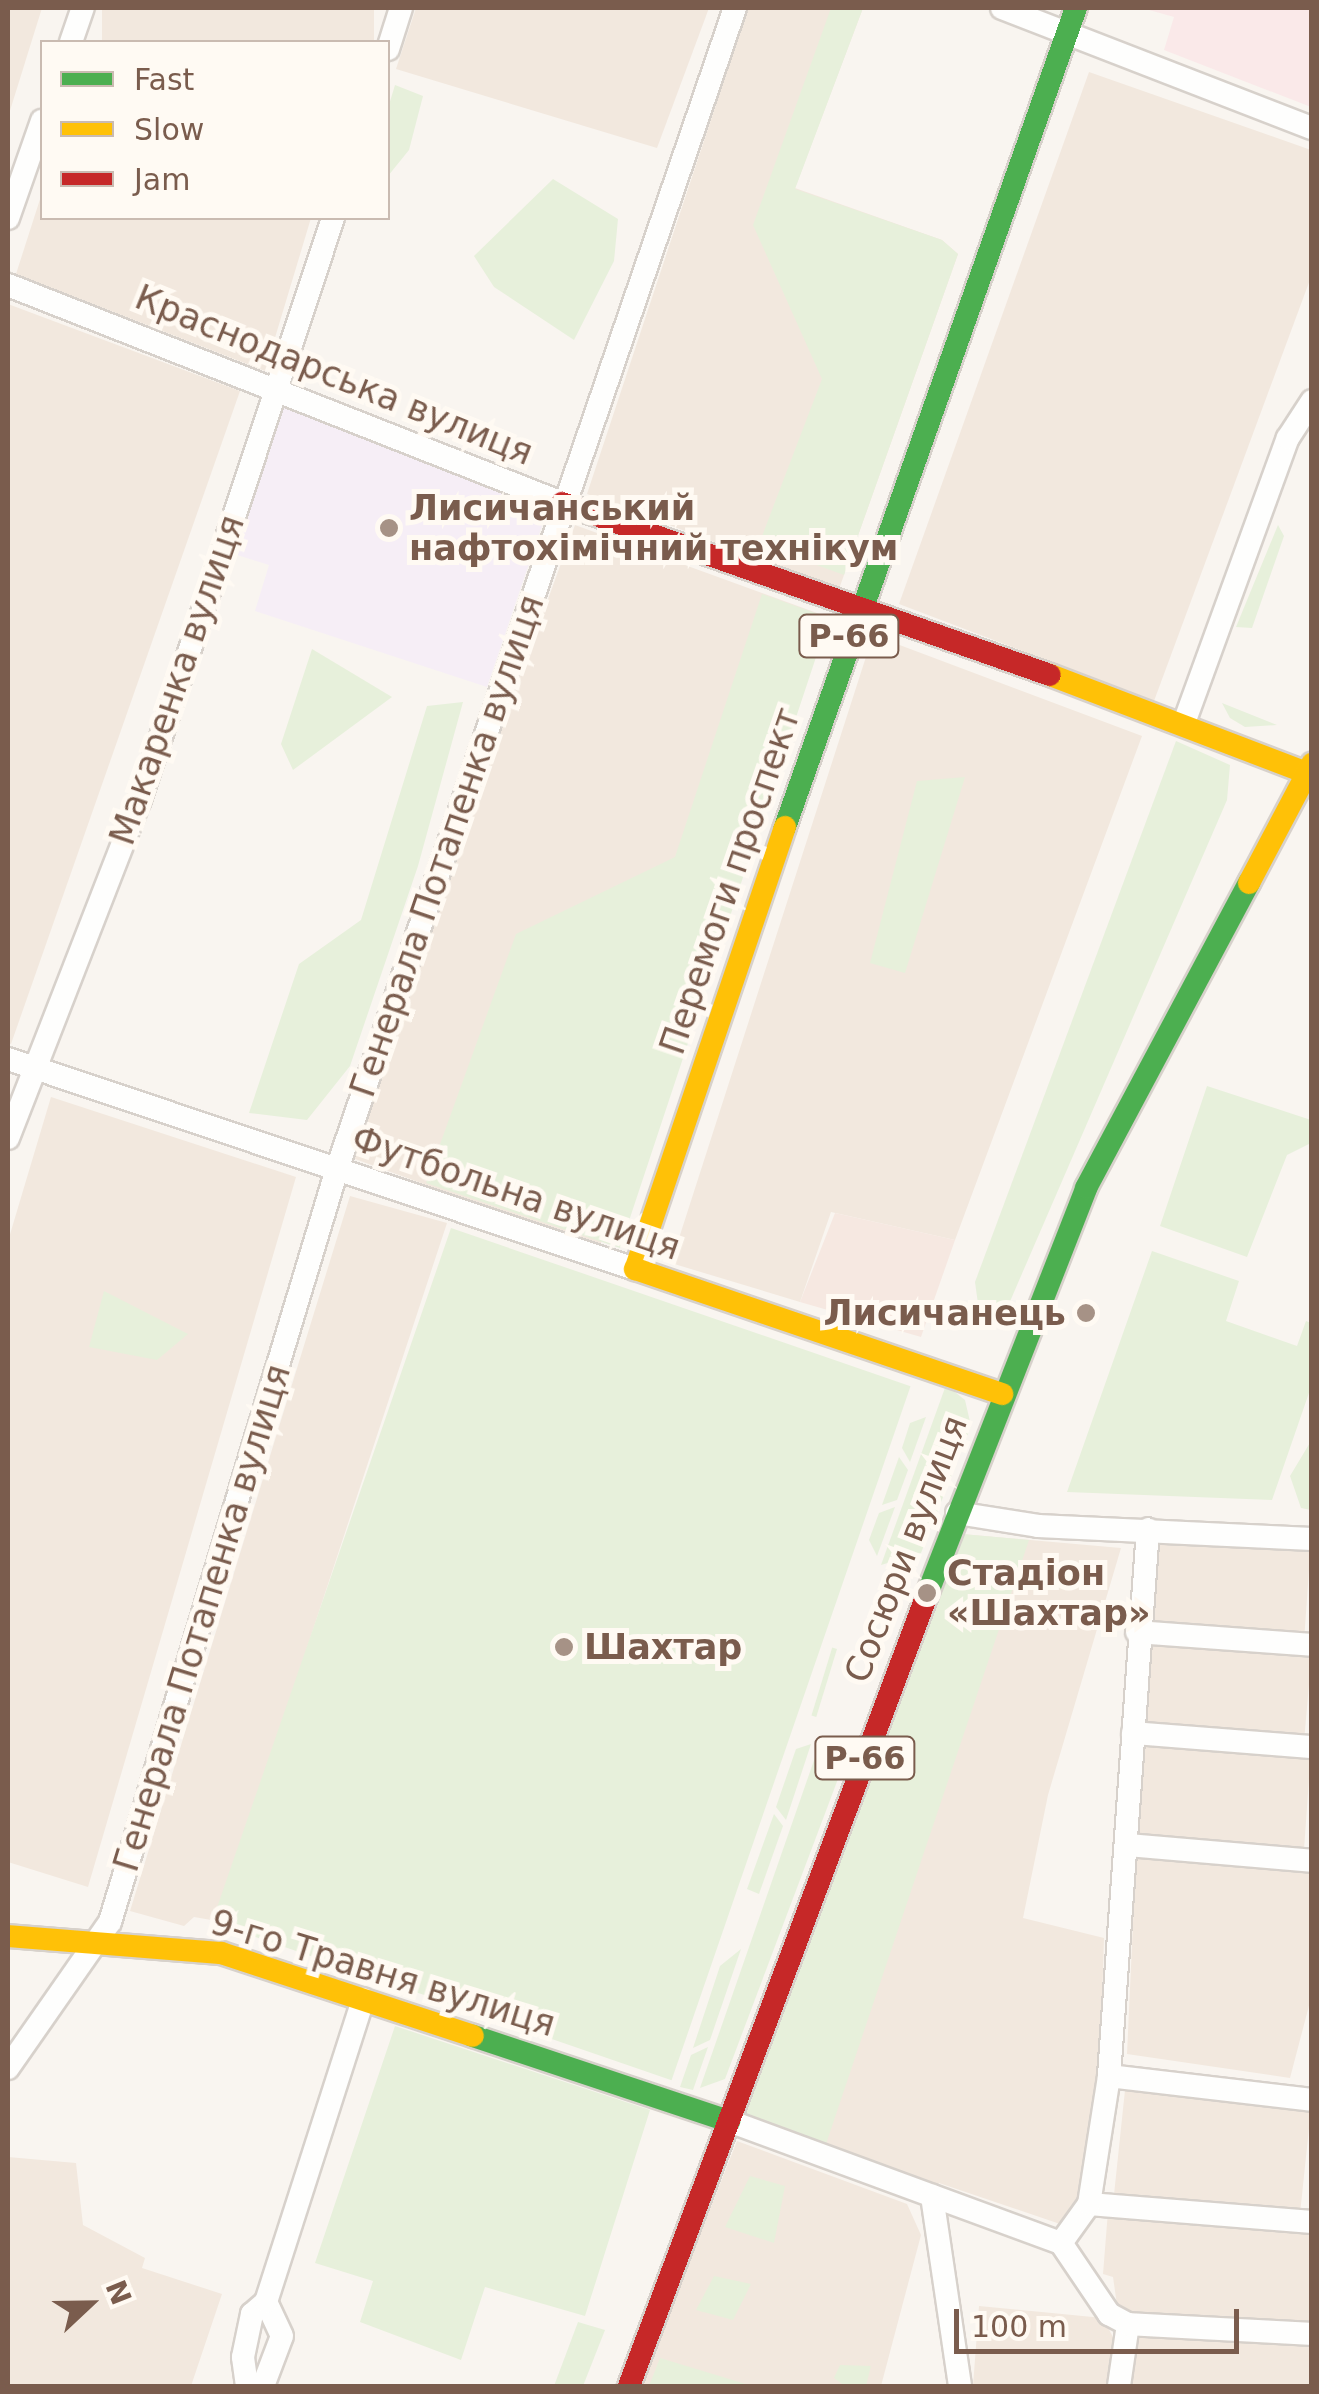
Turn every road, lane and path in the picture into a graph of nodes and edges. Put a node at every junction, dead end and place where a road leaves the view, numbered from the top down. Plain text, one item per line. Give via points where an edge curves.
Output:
1 (83, 8) edge
2 (401, 8) edge
3 (734, 8) edge
4 (1002, 8) edge
5 (1076, 8) edge
6 (1065, 32) junction
7 (72, 40) edge
8 (390, 43) edge
9 (40, 127) edge
10 (1312, 128) edge
11 (8, 218) edge
12 (332, 220) edge
13 (8, 285) edge
14 (278, 388) junction
15 (1312, 401) edge
16 (562, 503) junction
17 (858, 610) junction
18 (1184, 723) junction
19 (1310, 770) edge
20 (8, 1059) edge
21 (31, 1067) junction
22 (8, 1138) edge
23 (337, 1170) junction
24 (635, 1269) junction
25 (1002, 1394) junction
26 (957, 1514) junction
27 (1148, 1528) junction
28 (1312, 1539) edge
29 (1138, 1632) junction
30 (1312, 1645) edge
31 (1133, 1733) junction
32 (1312, 1748) edge
33 (1127, 1846) junction
34 (1312, 1862) edge
35 (8, 1936) edge
36 (98, 1941) junction
37 (362, 1999) junction
38 (8, 2068) edge
39 (1109, 2076) junction
40 (1312, 2100) edge
41 (729, 2122) junction
42 (932, 2196) junction
43 (1089, 2204) junction
44 (1312, 2222) edge
45 (1060, 2243) junction
46 (266, 2302) junction
47 (1128, 2324) junction
48 (1312, 2334) edge
49 (247, 2386) edge
50 (262, 2386) edge
51 (630, 2386) edge
52 (960, 2386) edge
53 (1119, 2386) edge

1 - 7 street
2 - 8 street
3 - 16 street, Генерала Потапенка вулиця
4 - 6 street
5 - 6 main road, Перемоги проспект / Р-66
6 - 10 street
6 - 17 main road, Перемоги проспект / Р-66
9 - 11 street
12 - 14 street, Макаренка вулиця
13 - 14 street, Краснодарська вулиця
14 - 16 street, Краснодарська вулиця
14 - 21 street, Макаренка вулиця via 140,800
15 - 18 street via 1288,438
16 - 17 main road, Краснодарська вулиця
16 - 23 street, Генерала Потапенка вулиця
17 - 18 main road, Краснодарська вулиця
17 - 24 main road, Перемоги проспект / Р-66
18 - 19 main road, Краснодарська вулиця
19 - 25 main road, Сосюри вулиця / Р-66 via 1086,1188
20 - 21 street, Футбольна вулиця
21 - 22 street, Макаренка вулиця
21 - 23 street, Футбольна вулиця
23 - 24 street, Футбольна вулиця
23 - 36 street, Генерала Потапенка вулиця via 136,1840
24 - 25 main road, Футбольна вулиця
25 - 26 main road, Сосюри вулиця / Р-66
26 - 27 street via 1038,1526
26 - 41 main road, Сосюри вулиця / Р-66
27 - 28 street
27 - 29 street
29 - 30 street
29 - 31 street
31 - 32 street
31 - 33 street
33 - 34 street
33 - 39 street
35 - 36 main road, 9-го Травня вулиця
36 - 37 main road, 9-го Травня вулиця via 221,1953
36 - 38 street, Генерала Потапенка вулиця
37 - 41 main road, 9-го Травня вулиця
37 - 46 street
39 - 40 street
39 - 43 street
41 - 42 street
41 - 51 main road, Сосюри вулиця / Р-66
42 - 45 street
42 - 52 street
43 - 44 street
43 - 45 street
45 - 47 street via 1109,2314
46 - 49 street via 252,2314 243,2357
46 - 50 street via 282,2336
47 - 48 street
47 - 53 street

